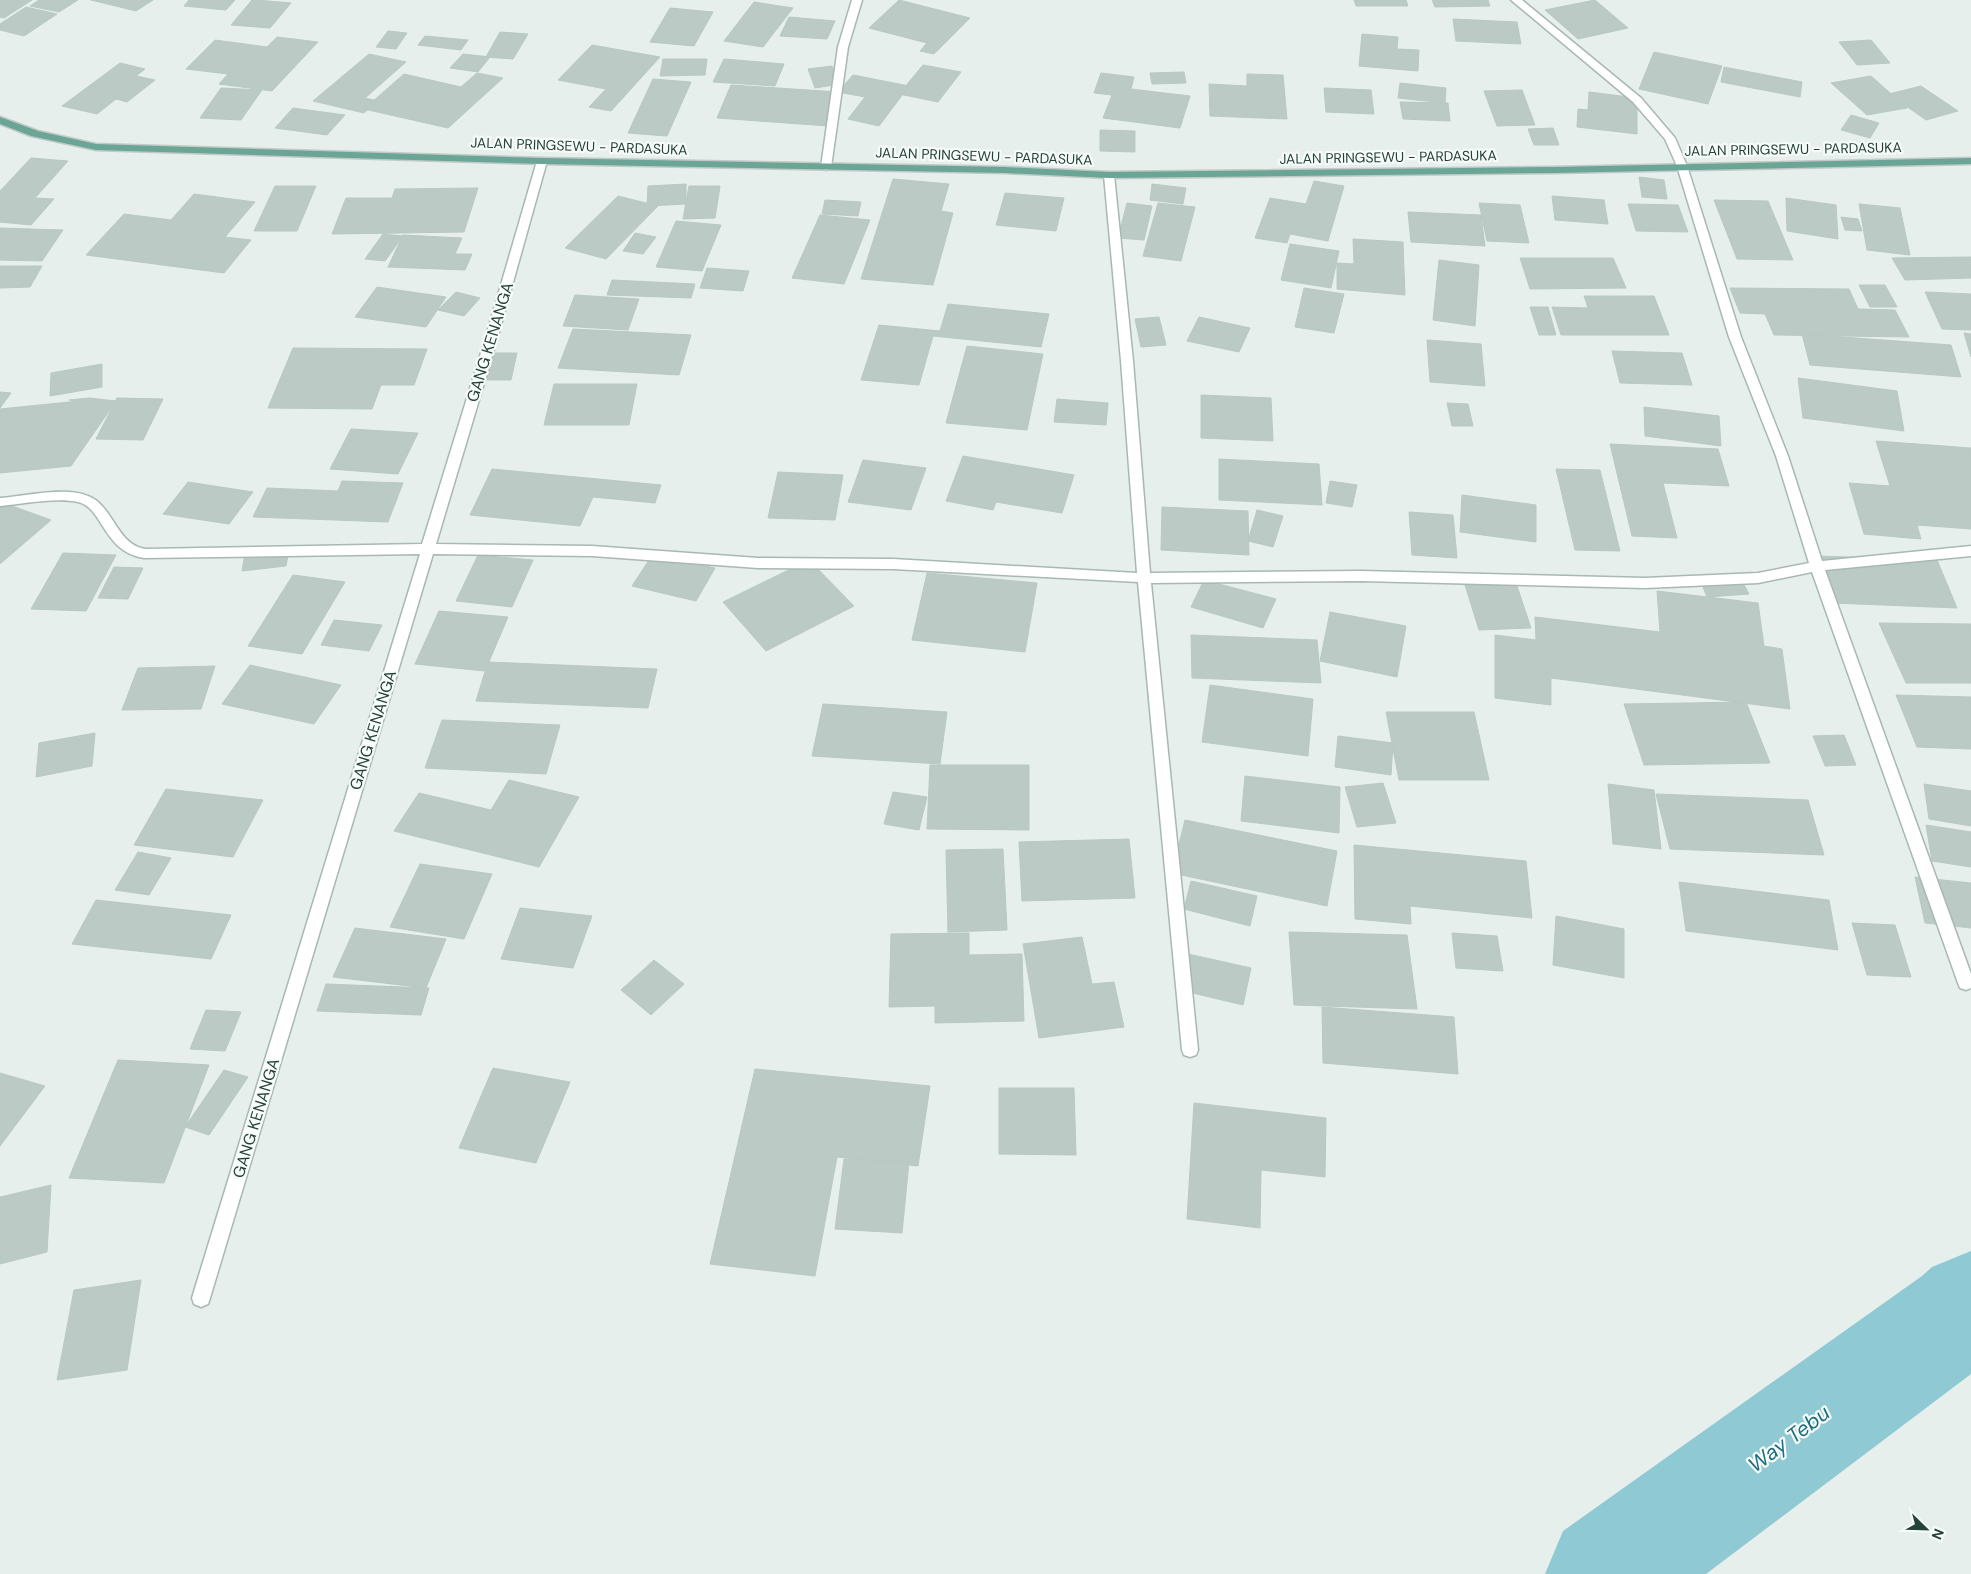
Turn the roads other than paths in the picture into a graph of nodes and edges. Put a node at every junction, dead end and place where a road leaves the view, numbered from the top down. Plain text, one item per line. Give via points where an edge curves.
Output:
1 (858, 0) edge
2 (1516, 0) edge
3 (0, 120) edge
4 (542, 161) junction
5 (1971, 161) edge
6 (1682, 166) junction
7 (826, 167) junction
8 (1109, 175) junction
9 (0, 502) edge
10 (427, 549) junction
11 (1971, 551) edge
12 (1816, 566) junction
13 (1144, 578) junction
14 (1966, 983) dead end
15 (1190, 1050) dead end
16 (201, 1298) dead end

1 - 7 street via 843,47
2 - 6 street via 1637,100 1670,138
3 - 4 main road, JALAN PRINGSEWU - PARDASUKA via 62,141 96,147
4 - 7 main road, JALAN PRINGSEWU - PARDASUKA
4 - 10 street, GANG KENANGA
5 - 6 main road, JALAN PRINGSEWU - PARDASUKA
6 - 8 main road, JALAN PRINGSEWU - PARDASUKA
6 - 12 street via 1735,337 1782,456
7 - 8 main road, JALAN PRINGSEWU - PARDASUKA
8 - 13 street
9 - 10 street via 84,498 125,545 135,552 152,554
10 - 13 street via 592,551 758,563 892,564
10 - 16 street, GANG KENANGA
11 - 12 street
12 - 13 street via 1758,578 1645,583 1362,576
12 - 14 street
13 - 15 street

